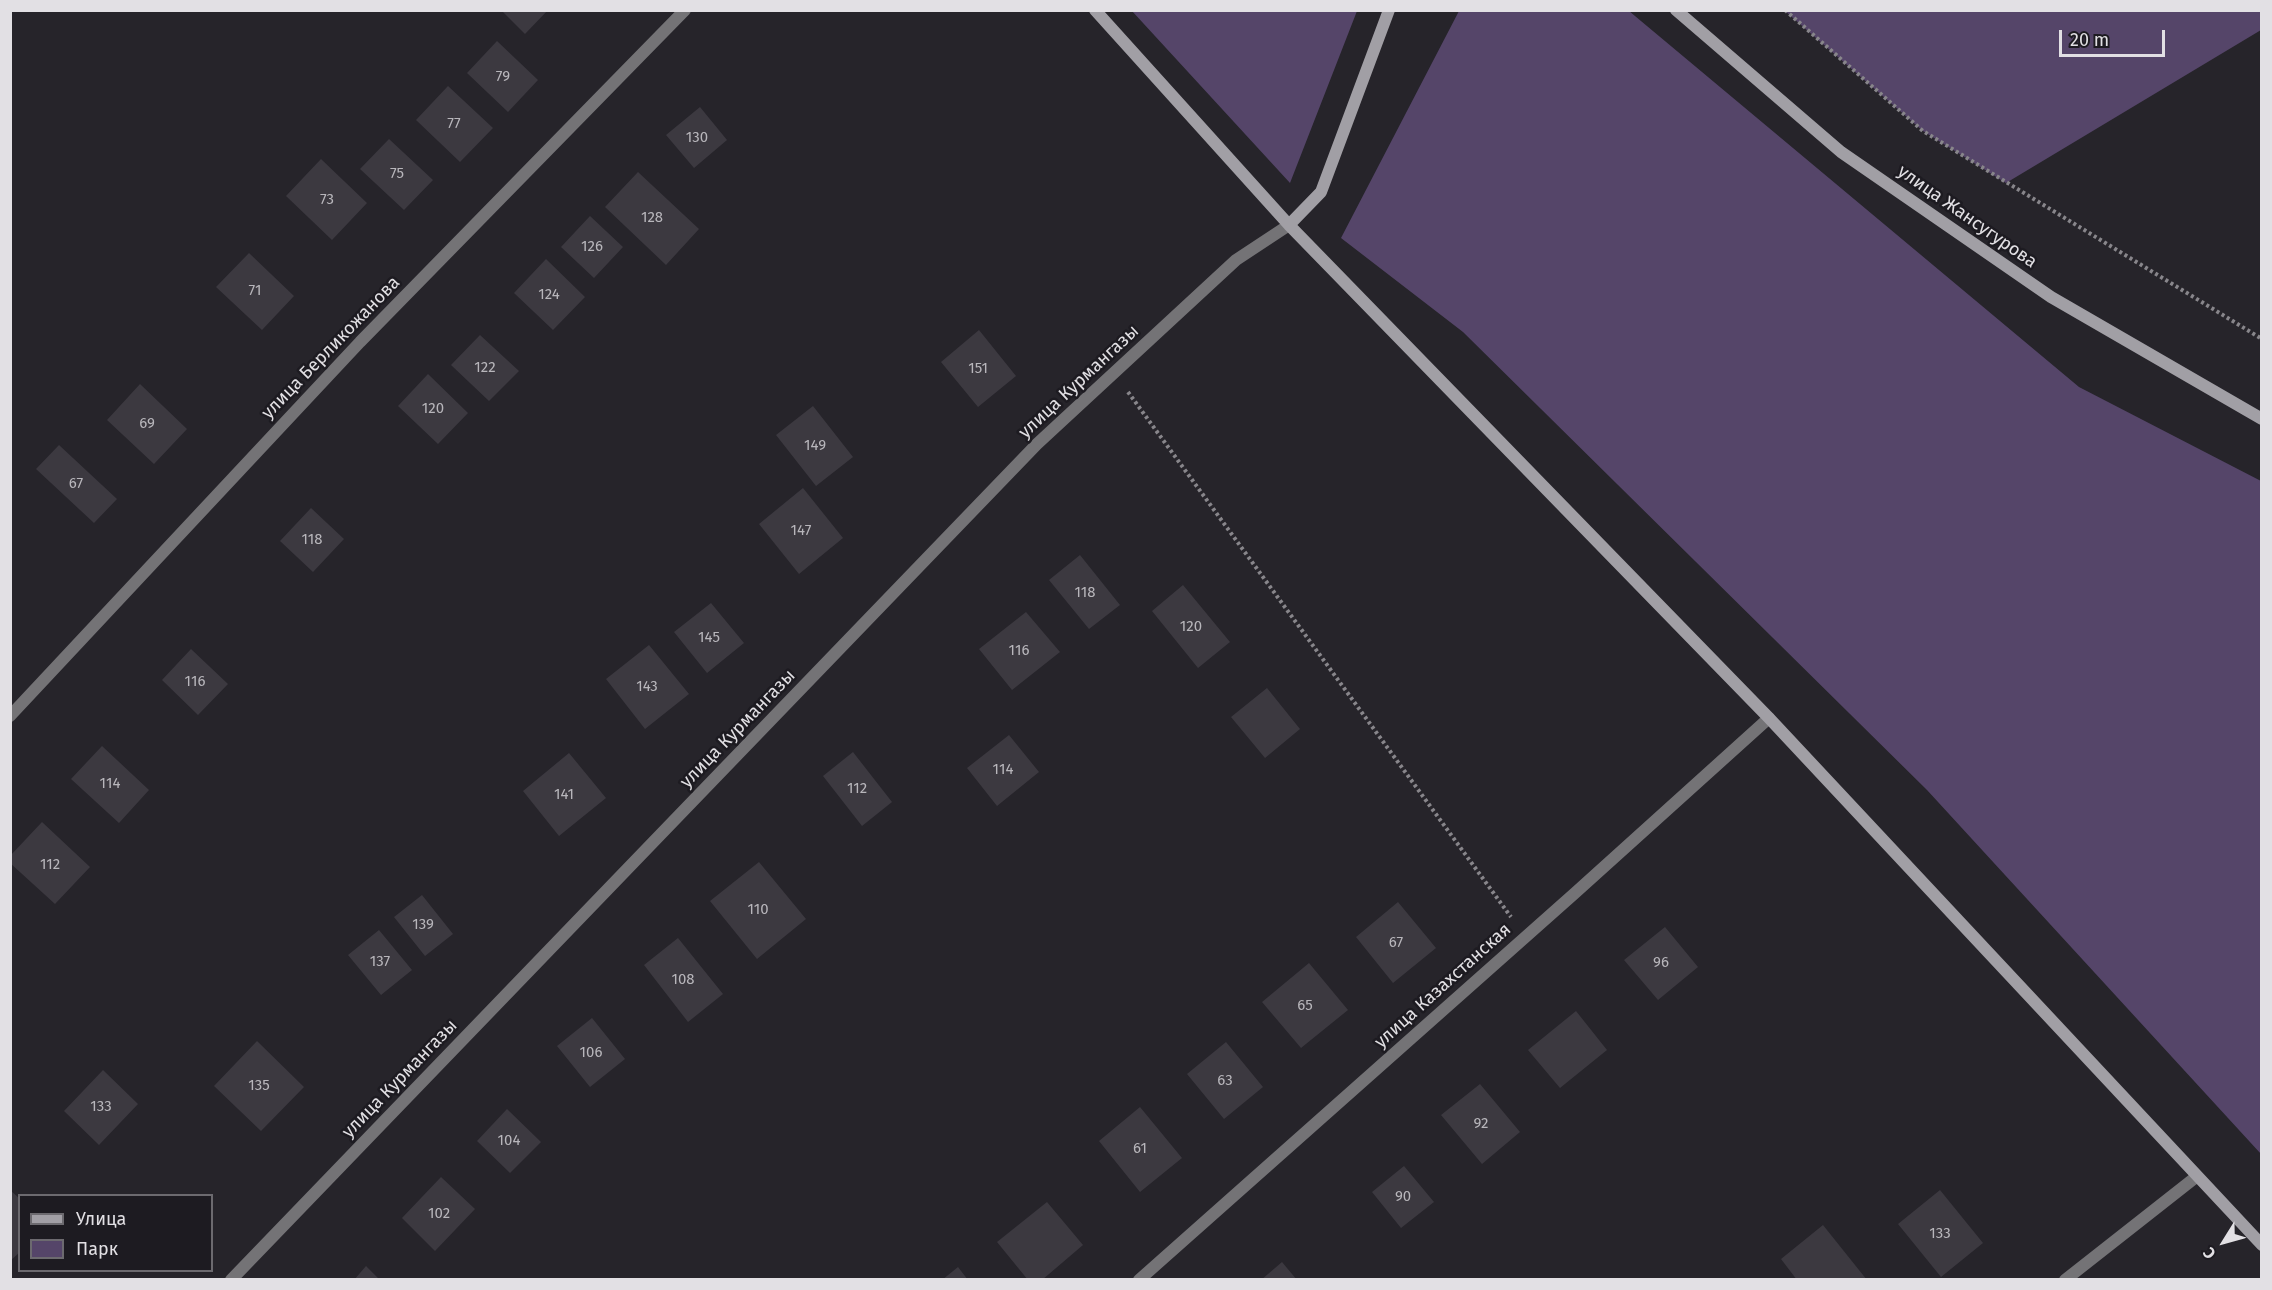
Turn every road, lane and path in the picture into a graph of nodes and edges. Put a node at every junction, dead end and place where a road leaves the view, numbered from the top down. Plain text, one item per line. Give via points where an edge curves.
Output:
1 (685, 10) edge
2 (1088, 10) edge
3 (1389, 10) edge
4 (1676, 10) edge
5 (1785, 10) edge
6 (1098, 15) edge
7 (1289, 225) junction
8 (2262, 339) edge
9 (1114, 373) junction
10 (2262, 419) edge
11 (10, 716) edge
12 (1768, 718) junction
13 (1526, 937) junction
14 (2196, 1177) junction
15 (2262, 1245) edge
16 (231, 1280) edge
17 (1139, 1280) edge
18 (2065, 1280) edge

1 - 11 street, улица Берликожанова via 360,342
2 - 6 main road
3 - 7 main road via 1321,192
4 - 10 main road, улица Жансугурова via 1841,152 2051,297
5 - 8 path via 1923,131
6 - 7 main road
7 - 9 street, улица Курмангазы via 1236,260
7 - 12 main road
9 - 13 path
9 - 16 street, улица Курмангазы via 1037,444
12 - 13 street, улица Казахстанская
12 - 14 main road
13 - 17 street, улица Казахстанская
14 - 15 main road
14 - 18 street

